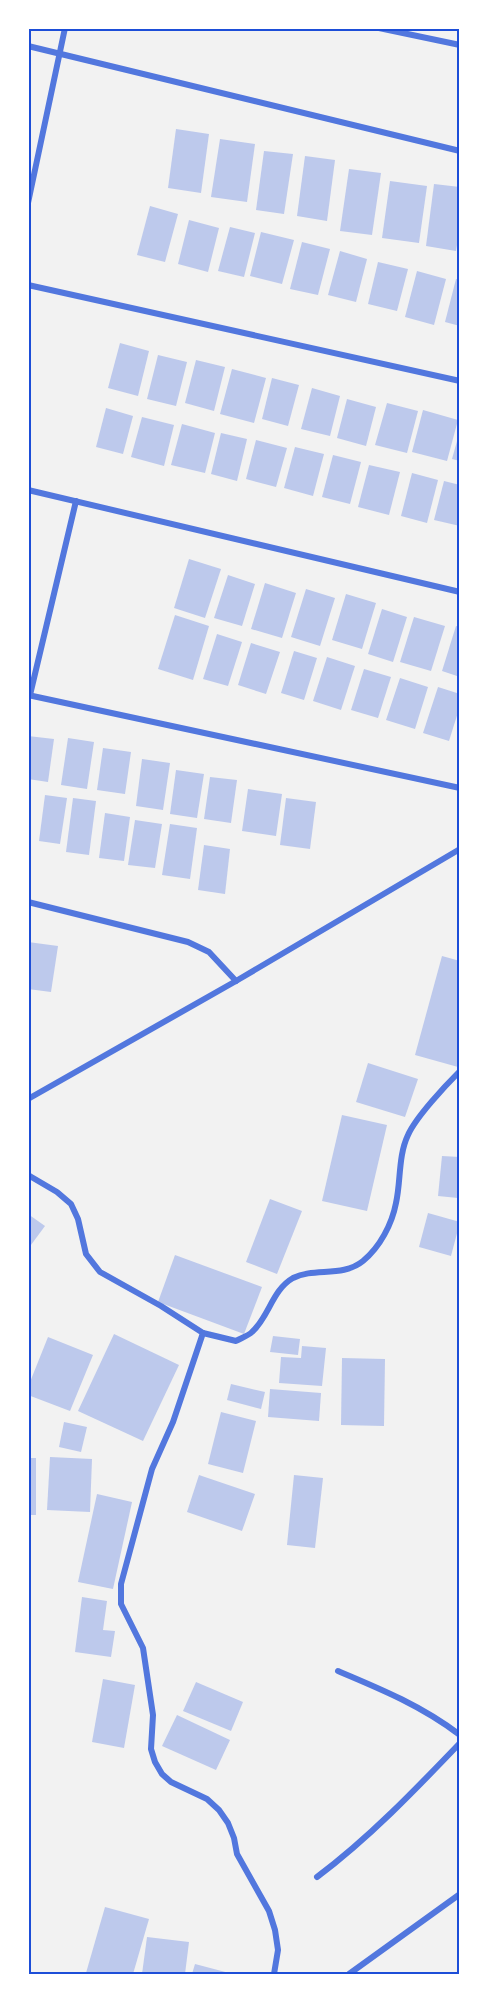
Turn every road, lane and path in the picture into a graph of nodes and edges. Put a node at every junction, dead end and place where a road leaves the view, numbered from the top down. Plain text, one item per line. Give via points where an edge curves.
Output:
1 (64, 28) edge
2 (379, 28) edge
3 (459, 45) edge
4 (28, 46) edge
5 (59, 53) junction
6 (459, 151) edge
7 (28, 203) edge
8 (28, 285) edge
9 (459, 381) edge
10 (28, 490) edge
11 (76, 501) junction
12 (459, 592) edge
13 (29, 695) edge
14 (459, 788) edge
15 (459, 849) edge
16 (28, 902) edge
17 (236, 981) junction
18 (459, 1071) edge
19 (28, 1099) edge
20 (28, 1175) edge
21 (203, 1333) junction
22 (338, 1671) dead end
23 (459, 1735) edge
24 (459, 1743) edge
25 (317, 1877) dead end
26 (459, 1894) edge
27 (274, 1974) edge
28 (349, 1974) edge

1 - 5 street
2 - 3 street
4 - 5 street
5 - 6 street
5 - 7 street
8 - 9 street
10 - 11 street
11 - 12 street
11 - 13 street
13 - 14 street
15 - 17 street
16 - 17 street via 188,942 209,952
17 - 19 street
18 - 21 street via 408,1135 396,1204 385,1235 362,1262 337,1273 314,1272 293,1279 277,1293 251,1333 236,1341
20 - 21 street via 71,1204 86,1254 100,1272
21 - 27 street via 173,1422 152,1469 121,1584 121,1604 143,1648 155,1762 171,1782 207,1798 228,1823 237,1854 269,1911 275,1930 278,1950
22 - 23 street via 405,1699
24 - 25 street via 350,1853
26 - 28 street

